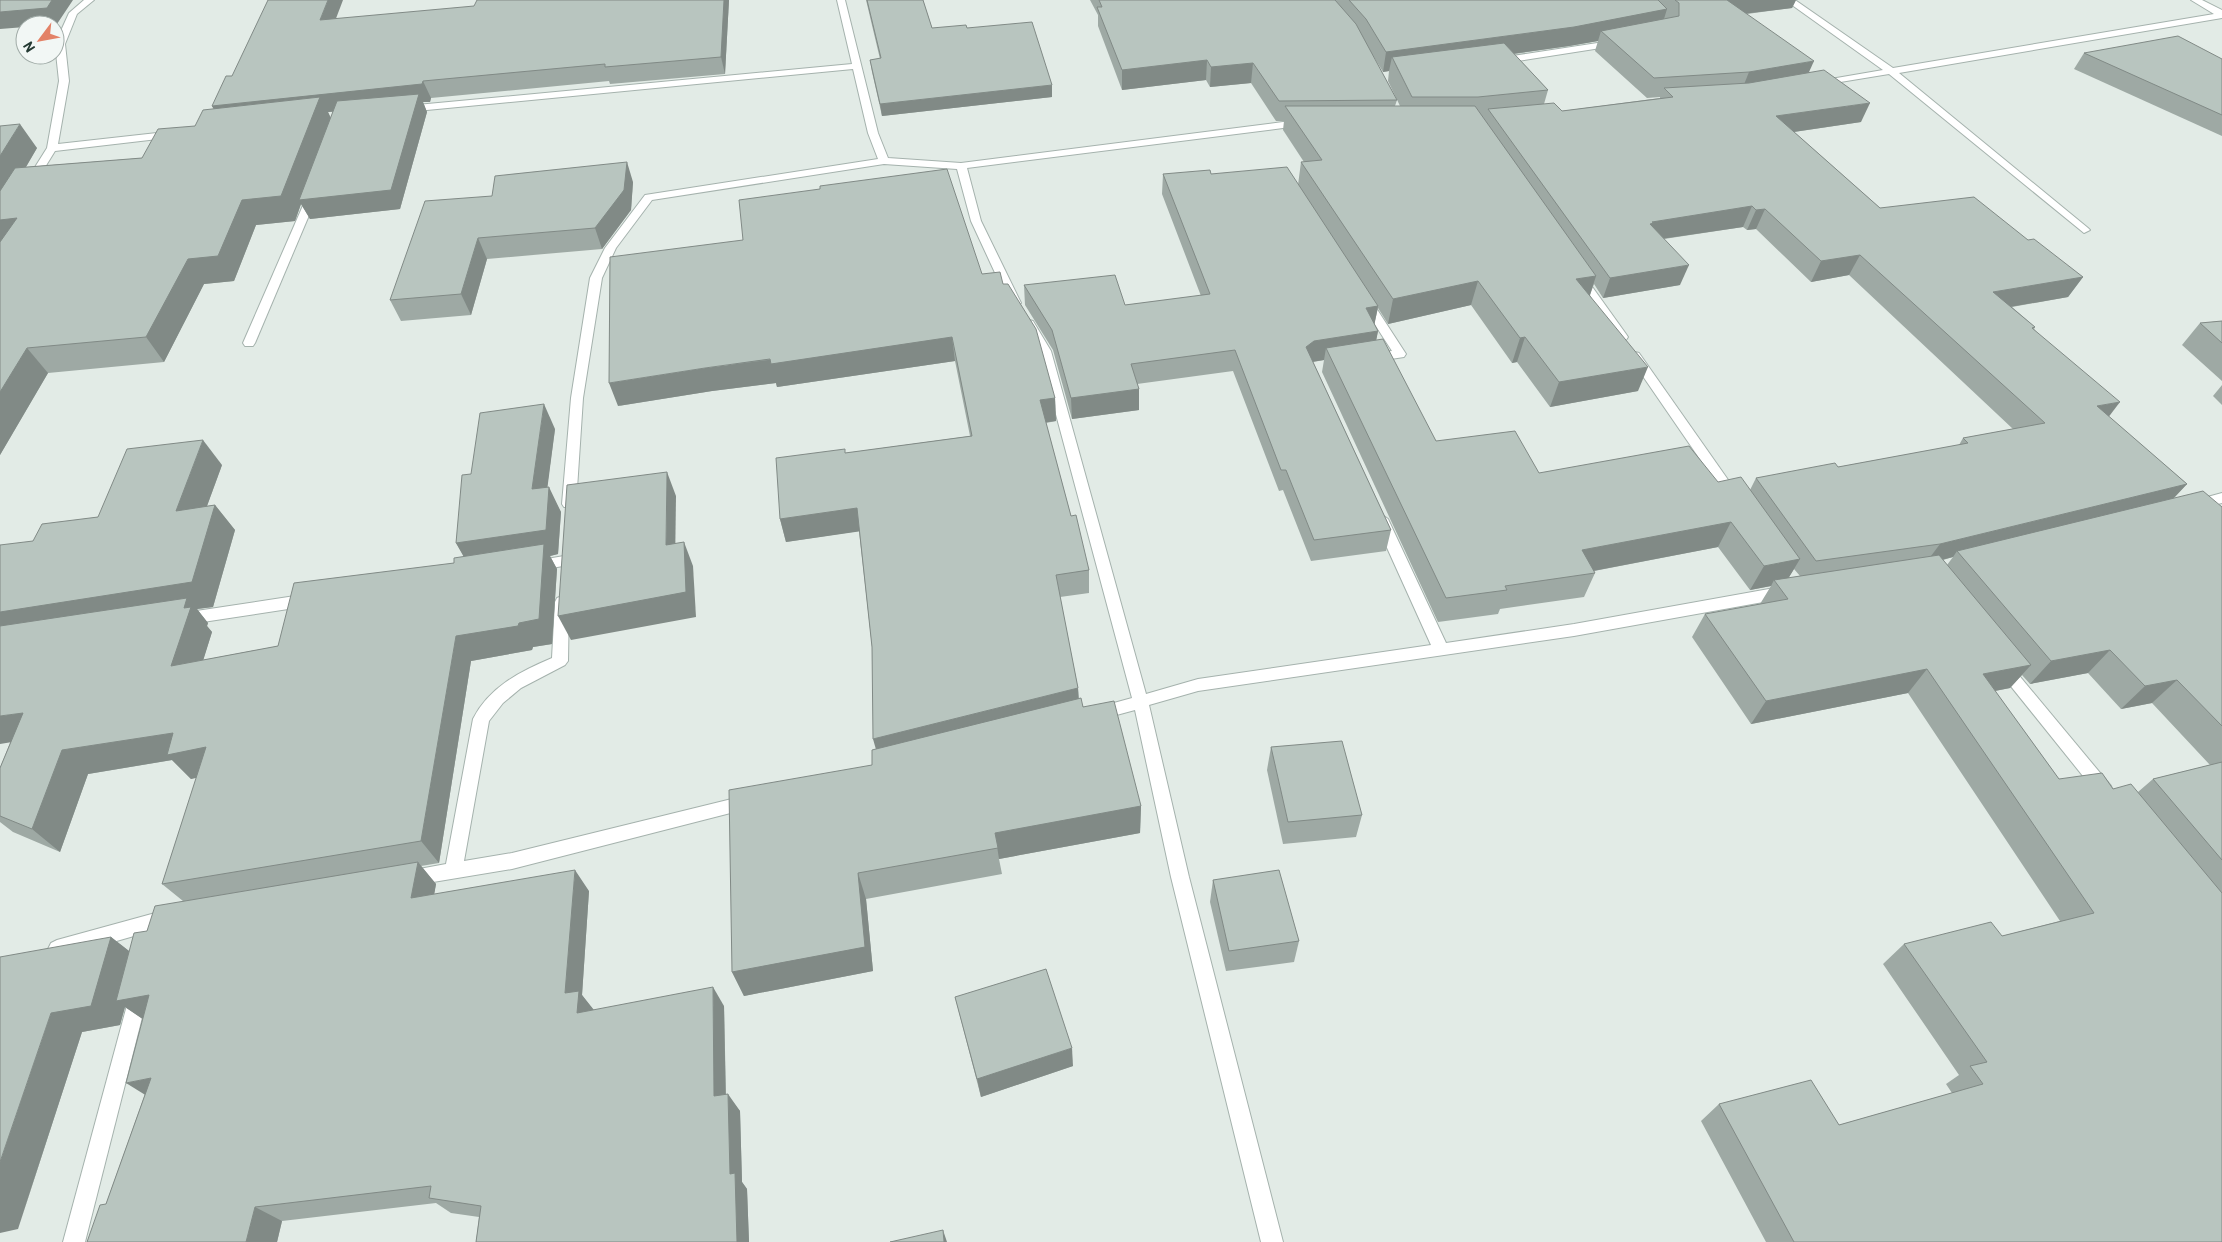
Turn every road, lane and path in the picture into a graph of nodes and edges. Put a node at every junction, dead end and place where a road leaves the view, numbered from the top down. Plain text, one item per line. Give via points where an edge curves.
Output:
1 (90, 0) edge
2 (842, 0) edge
3 (1789, 0) edge
4 (2195, 0) edge
5 (2222, 14) edge
6 (1629, 40) edge
7 (1486, 62) edge
8 (857, 66) junction
9 (1891, 72) junction
10 (1807, 86) edge
11 (391, 110) edge
12 (1313, 125) edge
13 (187, 132) edge
14 (52, 148) junction
15 (884, 160) junction
16 (961, 166) junction
17 (318, 178) edge
18 (26, 190) edge
19 (2084, 230) dead end
20 (1570, 264) edge
21 (1357, 288) edge
22 (249, 343) dead end
23 (1355, 361) edge
24 (2222, 498) edge
25 (1374, 504) edge
26 (1741, 508) edge
27 (2174, 510) edge
28 (568, 513) edge
29 (564, 561) edge
30 (516, 569) edge
31 (1792, 581) edge
32 (563, 589) edge
33 (321, 598) edge
34 (165, 622) edge
35 (1441, 649) junction
36 (1994, 656) edge
37 (1141, 703) junction
38 (1083, 718) edge
39 (764, 798) edge
40 (2115, 802) edge
41 (454, 870) junction
42 (395, 880) edge
43 (179, 917) edge
44 (159, 920) junction
45 (152, 948) edge
46 (37, 954) edge
47 (144, 977) edge
48 (74, 1242) edge
49 (1272, 1242) edge

1 - 14 street via 73,13 60,44 64,81
2 - 8 street
3 - 9 street
4 - 5 street
5 - 9 street
6 - 7 street
8 - 11 street
8 - 15 street via 873,133
9 - 10 street
9 - 19 street
12 - 16 street via 1283,125
13 - 14 street
14 - 18 street
15 - 16 street
15 - 28 street via 649,196 611,248 596,278 577,398
16 - 37 street via 976,221 1022,313 1045,350
17 - 22 street
20 - 26 street
21 - 23 street via 1400,354
24 - 27 street
25 - 35 street
29 - 30 street
31 - 35 street via 1798,590 1574,630
32 - 41 street via 560,661 518,680 493,700 481,719
33 - 34 street
35 - 37 street via 1198,685
36 - 40 street
37 - 38 street
37 - 49 street via 1180,877
39 - 41 street via 512,861
41 - 42 street
43 - 44 street
44 - 45 street
44 - 46 street
47 - 48 street

